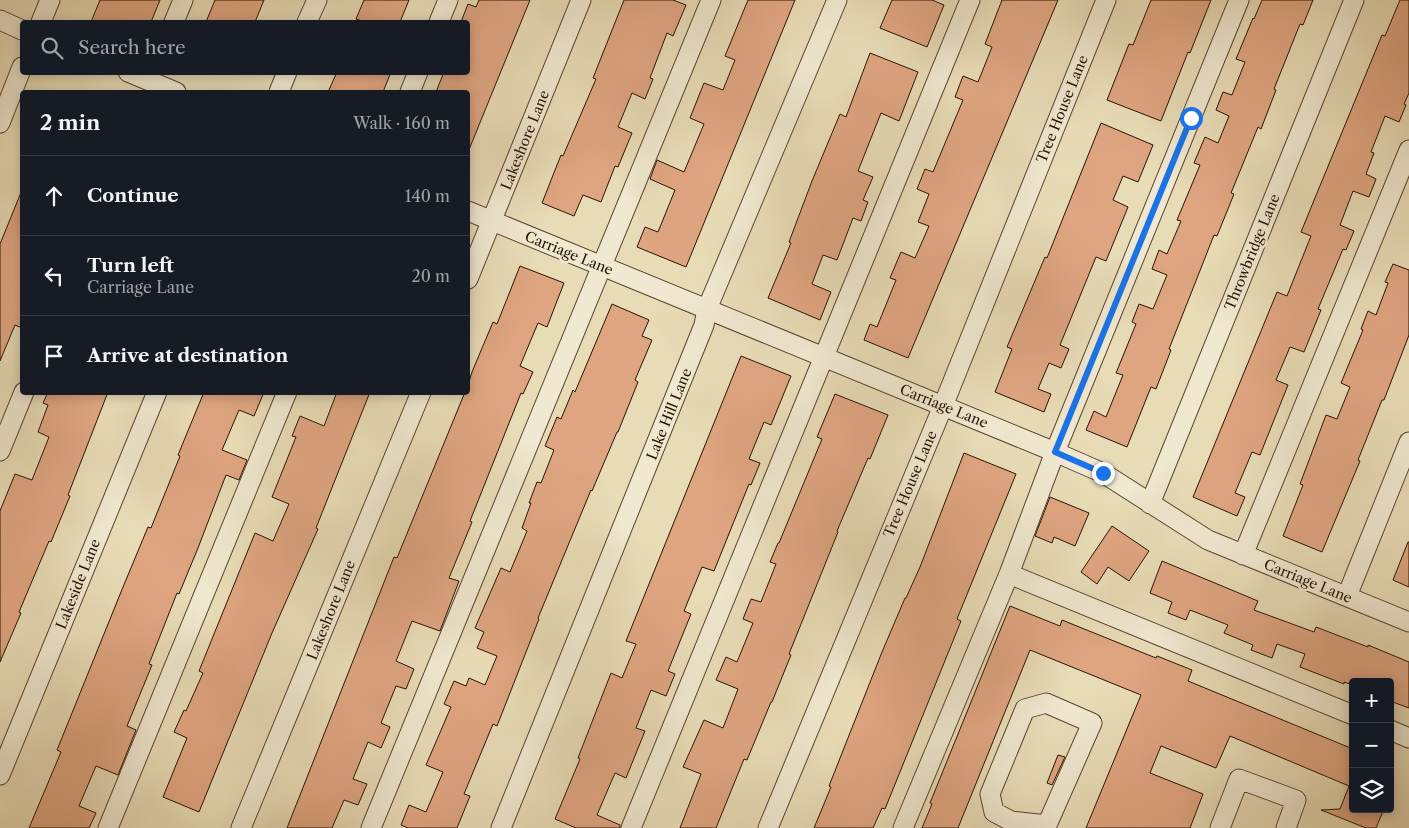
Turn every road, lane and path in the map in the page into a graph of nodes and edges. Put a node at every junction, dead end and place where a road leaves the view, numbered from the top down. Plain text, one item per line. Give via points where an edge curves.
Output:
1 (50, 0) edge
2 (183, 0) edge
3 (317, 0) edge
4 (448, 0) edge
5 (581, 0) edge
6 (711, 0) edge
7 (838, 0) edge
8 (970, 0) edge
9 (1106, 0) edge
10 (1239, 0) edge
11 (1354, 0) edge
12 (0, 20) edge
13 (42, 20) edge
14 (175, 20) edge
15 (309, 20) edge
16 (439, 20) edge
17 (20, 29) edge
18 (20, 72) edge
19 (135, 75) edge
20 (286, 75) edge
21 (417, 75) edge
22 (150, 82) edge
23 (171, 90) edge
24 (280, 90) edge
25 (411, 90) edge
26 (0, 123) edge
27 (1409, 150) edge
28 (470, 212) edge
29 (491, 221) junction
30 (601, 266) junction
31 (470, 274) edge
32 (707, 310) junction
33 (824, 357) junction
34 (23, 395) edge
35 (155, 395) edge
36 (286, 395) edge
37 (420, 395) edge
38 (943, 406) junction
39 (1409, 442) edge
40 (0, 451) edge
41 (1055, 452) junction
42 (1150, 504) junction
43 (1243, 555) junction
44 (1008, 574) junction
45 (1347, 596) junction
46 (1409, 622) edge
47 (1349, 713) edge
48 (1394, 732) edge
49 (1409, 738) edge
50 (0, 775) edge
51 (1048, 826) edge
52 (108, 828) edge
53 (241, 828) edge
54 (371, 828) edge
55 (501, 828) edge
56 (631, 828) edge
57 (768, 828) edge
58 (903, 828) edge
59 (1220, 828) edge
60 (1286, 828) edge

1 - 13 street
2 - 14 street
3 - 15 street
4 - 16 street
5 - 29 street, Lakeshore Lane
6 - 30 street
7 - 32 street, Lake Hill Lane
8 - 33 street
9 - 38 street, Tree House Lane
10 - 41 street
11 - 42 street, Throwbridge Lane
12 - 17 street
18 - 26 street
19 - 22 street
20 - 24 street
21 - 25 street
22 - 23 street
27 - 43 street
28 - 29 street, Carriage Lane
29 - 30 street, Carriage Lane
29 - 31 street, Lakeshore Lane
30 - 32 street, Carriage Lane
30 - 54 street
32 - 33 street, Carriage Lane
32 - 55 street, Lake Hill Lane via 701,334
33 - 38 street, Carriage Lane
33 - 56 street
34 - 40 street
35 - 50 street, Lakeside Lane
36 - 52 street
37 - 53 street, Lakeshore Lane
38 - 41 street, Carriage Lane
38 - 57 street, Tree House Lane
39 - 45 street
41 - 42 street, Carriage Lane via 1103,473
41 - 44 street
42 - 43 street, Carriage Lane via 1208,540
43 - 45 street, Carriage Lane
44 - 47 street
44 - 58 street
45 - 46 street, Carriage Lane
48 - 49 street
51 - 51 street via 1092,723 1046,703 1026,709 990,794 994,812 1011,821
59 - 60 street via 1239,779 1296,800

